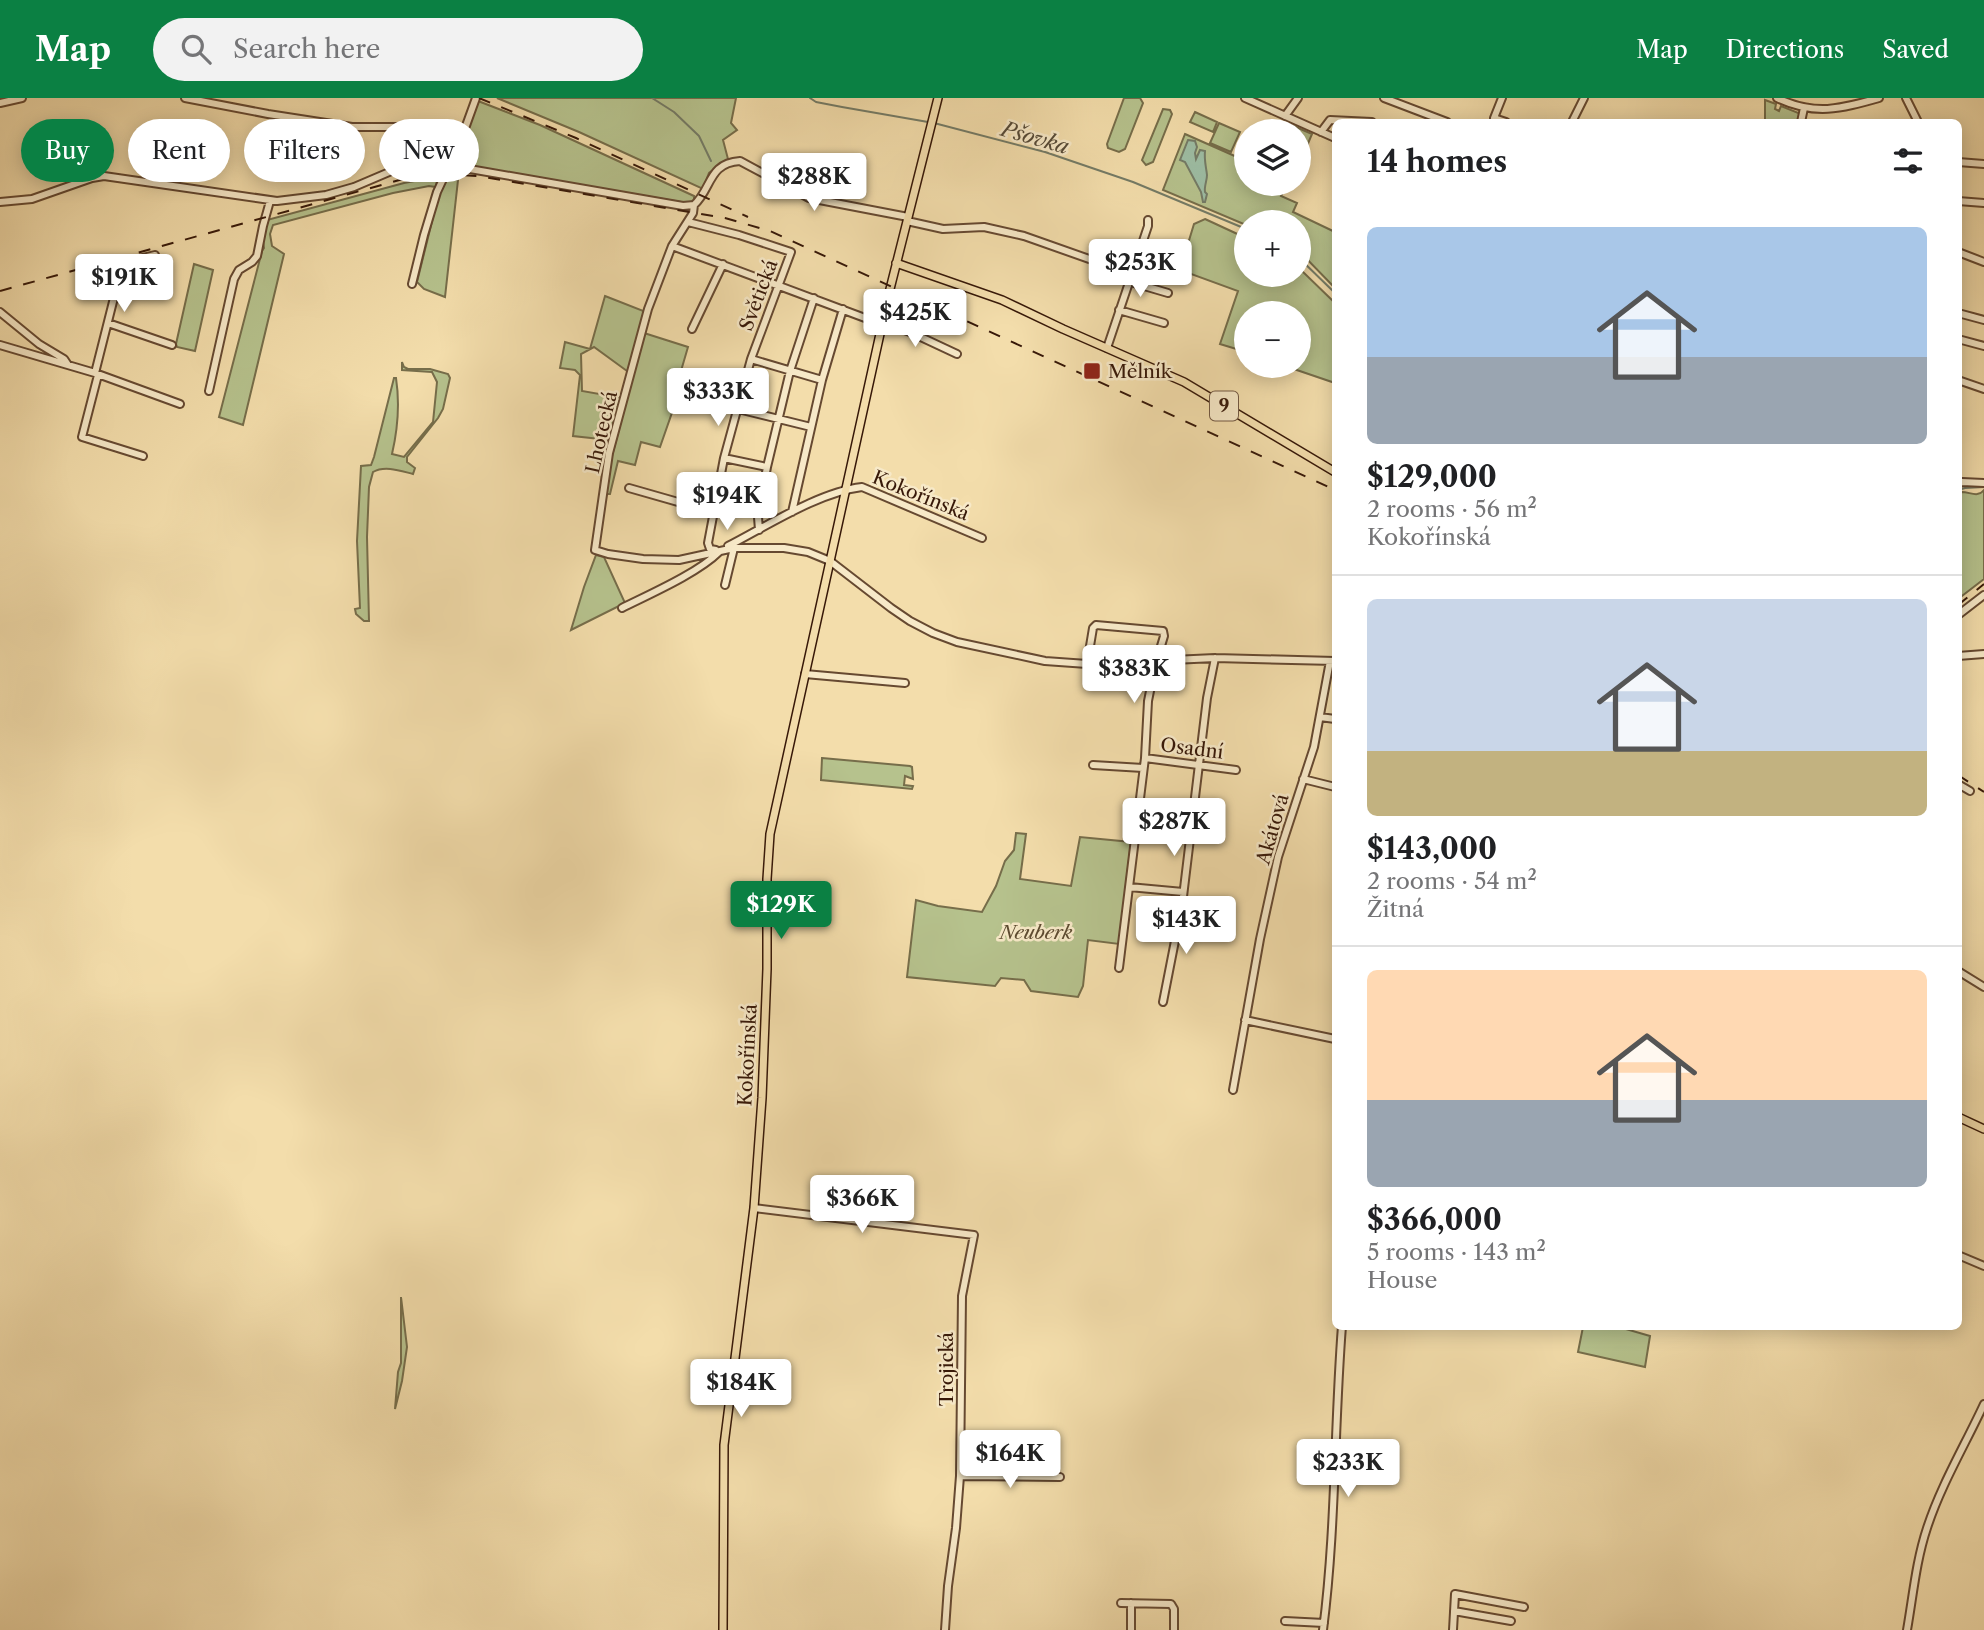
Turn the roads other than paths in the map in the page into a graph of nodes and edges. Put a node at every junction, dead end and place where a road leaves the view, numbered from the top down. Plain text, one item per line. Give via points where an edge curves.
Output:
1 (22, 98) edge
2 (185, 98) edge
3 (476, 98) edge
4 (938, 98) edge
5 (1245, 98) edge
6 (1298, 98) edge
7 (1384, 98) edge
8 (1502, 98) edge
9 (1584, 98) edge
10 (1777, 98) edge
11 (1879, 98) edge
12 (1906, 98) edge
13 (0, 103) edge
14 (1804, 108) junction
15 (1285, 116) junction
16 (468, 119) edge
17 (1439, 119) edge
18 (1497, 119) edge
19 (1574, 119) edge
20 (1802, 119) edge
21 (1916, 119) edge
22 (1332, 120) edge
23 (379, 127) edge
24 (1321, 132) junction
25 (1332, 137) edge
26 (1962, 162) edge
27 (1984, 164) edge
28 (479, 170) edge
29 (379, 176) edge
30 (441, 182) edge
31 (270, 201) junction
32 (1962, 201) edge
33 (0, 202) edge
34 (1984, 204) edge
35 (694, 205) junction
36 (908, 217) junction
37 (1148, 220) dead end
38 (688, 222) junction
39 (672, 246) junction
40 (1962, 254) edge
41 (155, 255) dead end
42 (1984, 262) edge
43 (896, 263) junction
44 (723, 264) junction
45 (1130, 278) junction
46 (412, 284) dead end
47 (779, 285) junction
48 (1168, 293) dead end
49 (814, 298) junction
50 (843, 309) junction
51 (1119, 310) junction
52 (0, 312) edge
53 (1962, 314) edge
54 (1984, 320) edge
55 (883, 322) junction
56 (108, 323) junction
57 (1164, 323) dead end
58 (692, 330) dead end
59 (1962, 340) edge
60 (0, 345) edge
61 (173, 345) dead end
62 (1984, 346) edge
63 (1107, 348) junction
64 (957, 354) dead end
65 (751, 359) junction
66 (68, 365) junction
67 (790, 371) junction
68 (96, 374) junction
69 (822, 380) junction
70 (1962, 381) edge
71 (1984, 389) edge
72 (209, 391) dead end
73 (180, 404) dead end
74 (737, 409) junction
75 (778, 419) junction
76 (811, 427) junction
77 (143, 456) dead end
78 (724, 458) junction
79 (767, 467) junction
80 (1332, 470) edge
81 (1962, 483) edge
82 (1984, 483) edge
83 (629, 488) dead end
84 (846, 489) junction
85 (713, 512) junction
86 (792, 512) junction
87 (759, 530) junction
88 (982, 538) dead end
89 (734, 548) junction
90 (721, 550) junction
91 (830, 561) junction
92 (725, 585) dead end
93 (1984, 595) edge
94 (622, 608) dead end
95 (1962, 612) edge
96 (1984, 654) edge
97 (1962, 656) edge
98 (1215, 658) junction
99 (1158, 660) junction
100 (1332, 661) edge
101 (1087, 664) junction
102 (1332, 665) edge
103 (805, 674) junction
104 (905, 683) dead end
105 (1320, 717) junction
106 (1332, 719) edge
107 (1145, 758) junction
108 (1199, 764) junction
109 (1093, 765) dead end
110 (1143, 768) junction
111 (1236, 769) dead end
112 (1303, 779) junction
113 (1332, 786) edge
114 (1962, 786) edge
115 (1970, 791) dead end
116 (1129, 887) junction
117 (1183, 892) junction
118 (1182, 905) junction
119 (1211, 909) dead end
120 (1119, 968) dead end
121 (1962, 973) edge
122 (1984, 986) edge
123 (1163, 1002) dead end
124 (1245, 1020) junction
125 (1332, 1039) edge
126 (1233, 1090) dead end
127 (1962, 1119) edge
128 (1984, 1129) edge
129 (754, 1208) junction
130 (1962, 1257) edge
131 (1984, 1266) edge
132 (1342, 1330) edge
133 (1984, 1404) edge
134 (960, 1476) junction
135 (1059, 1477) dead end
136 (1121, 1603) dead end
137 (1132, 1603) junction
138 (1524, 1607) dead end
139 (1454, 1611) junction
140 (1285, 1621) dead end
141 (1511, 1621) dead end
142 (1324, 1627) edge
143 (723, 1630) edge
144 (945, 1630) edge
145 (1130, 1630) edge
146 (1174, 1630) edge
147 (1453, 1630) edge
148 (1907, 1630) edge

1 - 13 street
2 - 23 street via 352,127
3 - 16 street
4 - 36 main road, Kokořínská
5 - 15 street
6 - 15 street
7 - 17 street
8 - 18 street
9 - 19 street
10 - 14 street
11 - 14 street via 1837,109
12 - 21 street
14 - 20 street
15 - 24 street
22 - 24 street
24 - 25 street
26 - 27 street
28 - 35 street
29 - 31 street via 326,195
30 - 46 street
31 - 33 street via 104,176 32,199
31 - 72 street via 257,256 234,279
32 - 34 street
35 - 36 street, Lhotecká via 715,172 740,161 809,198
35 - 38 street, Lhotecká
36 - 43 main road, Kokořínská
36 - 45 street via 943,229 984,227 1024,236 1126,272
37 - 45 street
38 - 39 street, Lhotecká
38 - 47 street, Světická via 791,252
39 - 44 street
39 - 90 street, Lhotecká via 648,309 610,453 595,550 679,560
40 - 42 street
41 - 56 street via 123,265
43 - 55 main road, Kokořínská
43 - 63 main road, 9 via 1002,300
44 - 47 street
44 - 58 street
45 - 48 street
45 - 51 street
47 - 49 street
47 - 65 street, Světická
49 - 50 street
49 - 67 street
50 - 55 street
50 - 69 street
51 - 57 street
51 - 63 street
52 - 66 street
53 - 54 street
55 - 64 street
55 - 84 main road, Kokořínská
56 - 61 street
56 - 68 street
59 - 62 street
60 - 66 street
63 - 80 main road, 9 via 1184,382
65 - 67 street
65 - 74 street, Světická
66 - 68 street
67 - 69 street
67 - 75 street
68 - 73 street
68 - 77 street via 82,437
69 - 76 street
70 - 71 street
74 - 75 street
74 - 78 street, Světická
75 - 76 street
75 - 79 street
76 - 86 street
78 - 79 street
78 - 85 street, Světická
79 - 87 street
81 - 82 street
83 - 85 street
84 - 86 street
84 - 88 street, Kokořínská via 862,487
84 - 91 main road, Kokořínská
85 - 90 street, Světická via 708,545
86 - 87 street
87 - 90 street
89 - 90 street
89 - 91 street via 783,548
89 - 92 street
90 - 94 street via 681,578
91 - 101 street via 891,608 933,633 1045,661
91 - 103 main road, Kokořínská
93 - 95 street
96 - 97 street
98 - 99 street
98 - 100 street
98 - 108 street
99 - 101 street
99 - 101 street via 1163,631 1099,624 1093,628
99 - 107 street via 1148,701
102 - 105 street, Akátová
103 - 104 street
103 - 129 main road, Kokořínská via 770,834
105 - 106 street
105 - 112 street, Akátová
107 - 108 street, Osadní
107 - 110 street
108 - 111 street, Osadní
108 - 117 street
109 - 110 street
110 - 116 street
112 - 113 street
112 - 124 street, Akátová via 1278,857
114 - 115 street
116 - 117 street
116 - 120 street
117 - 118 street
118 - 119 street
118 - 123 street
121 - 122 street
124 - 125 street
124 - 126 street, Akátová
127 - 128 main road
129 - 134 street, Trojická via 974,1235 962,1296
129 - 143 main road, Kokořínská via 724,1445
130 - 131 street
132 - 142 street
133 - 148 street via 1928,1525
134 - 135 street
134 - 144 street, Trojická
136 - 137 street
137 - 145 street
137 - 146 street via 1171,1604
138 - 139 street via 1455,1594
139 - 141 street
139 - 147 street
140 - 142 street

